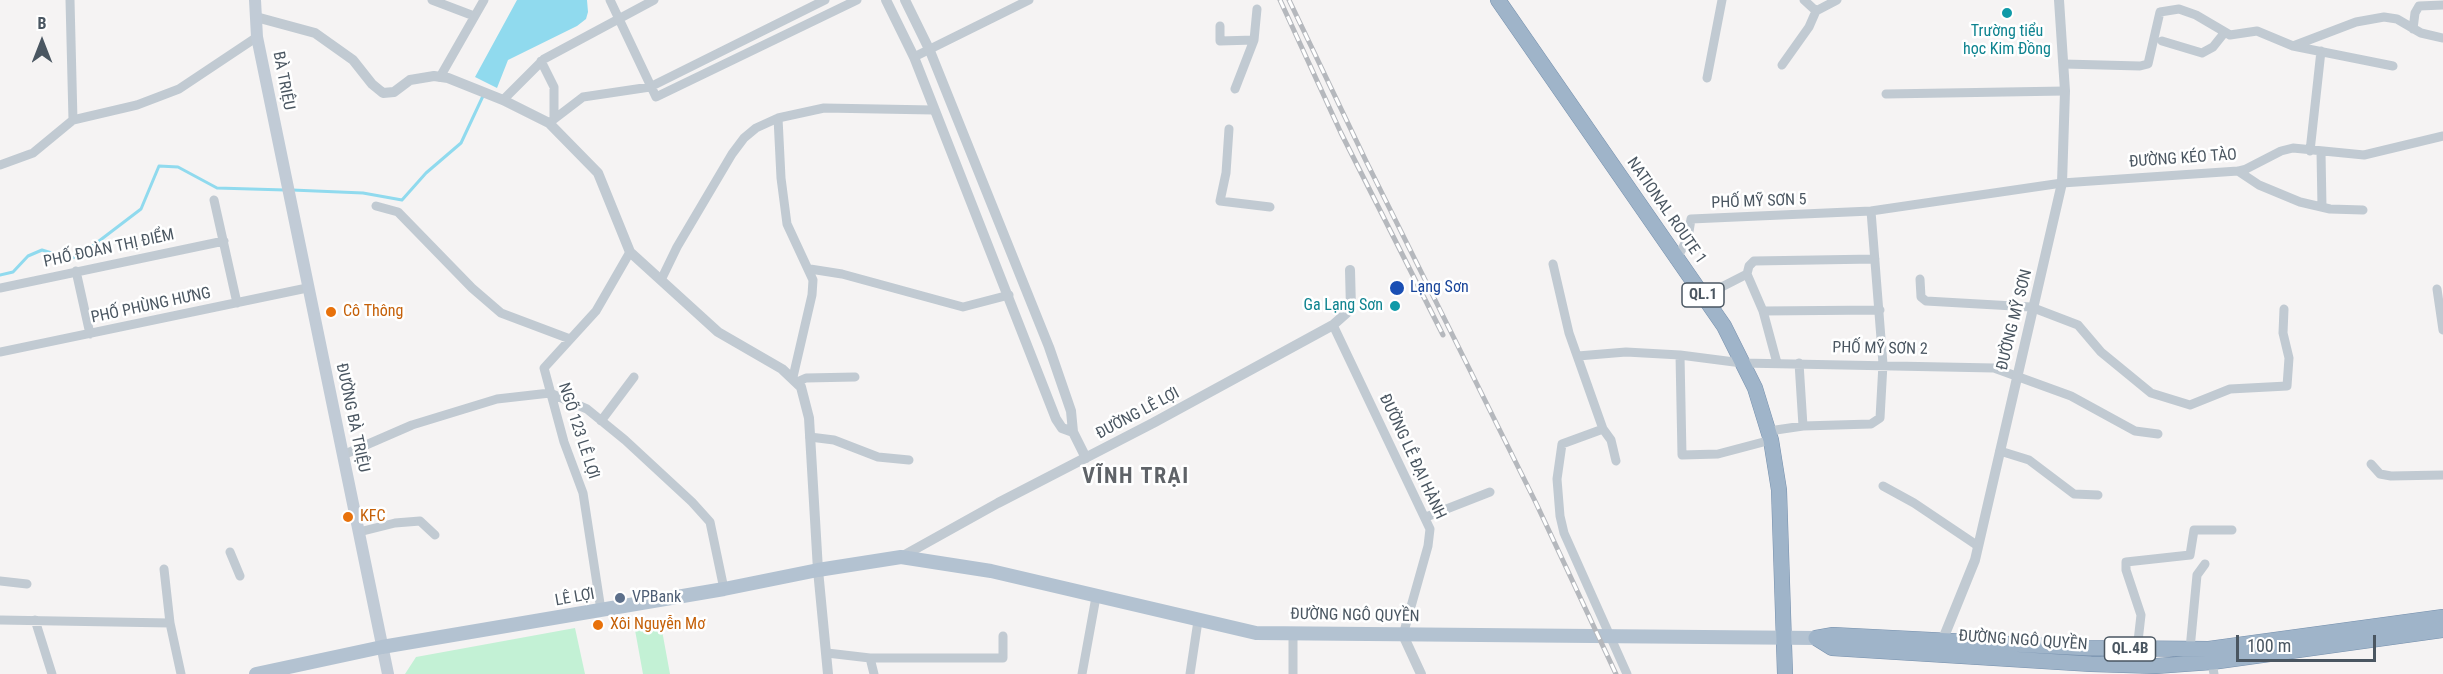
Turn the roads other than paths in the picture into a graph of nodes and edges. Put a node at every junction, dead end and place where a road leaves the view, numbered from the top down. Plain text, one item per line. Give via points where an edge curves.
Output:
1 (70, 0) edge
2 (255, 0) edge
3 (432, 0) edge
4 (483, 0) edge
5 (610, 0) edge
6 (654, 0) edge
7 (825, 0) edge
8 (857, 0) edge
9 (886, 0) edge
10 (905, 0) edge
11 (1029, 0) edge
12 (1498, 0) edge
13 (1722, 0) edge
14 (1804, 0) edge
15 (1837, 0) edge
16 (2059, 0) edge
17 (2443, 5) edge
18 (1257, 9) dead end
19 (1816, 10) junction
20 (474, 16) junction
21 (619, 17) junction
22 (256, 18) junction
23 (1220, 26) dead end
24 (2413, 29) junction
25 (2225, 32) junction
26 (257, 37) junction
27 (2443, 38) edge
28 (1254, 40) junction
29 (2162, 41) dead end
30 (2293, 46) junction
31 (930, 51) junction
32 (2321, 51) junction
33 (914, 57) junction
34 (541, 61) junction
35 (2064, 64) junction
36 (1782, 65) dead end
37 (2393, 66) dead end
38 (440, 77) junction
39 (1707, 78) dead end
40 (650, 87) junction
41 (1235, 89) dead end
42 (2065, 91) junction
43 (1886, 94) dead end
44 (498, 98) junction
45 (936, 115) junction
46 (954, 115) junction
47 (778, 118) junction
48 (73, 120) junction
49 (551, 120) junction
50 (1229, 129) dead end
51 (2443, 136) edge
52 (2310, 151) junction
53 (2321, 152) junction
54 (0, 165) edge
55 (284, 168) joint
56 (2238, 171) junction
57 (2062, 183) junction
58 (214, 200) dead end
59 (376, 206) dead end
60 (1270, 207) dead end
61 (2322, 207) junction
62 (2363, 210) dead end
63 (1871, 211) junction
64 (224, 241) junction
65 (1010, 250) junction
66 (630, 252) junction
67 (993, 257) junction
68 (1677, 258) junction
69 (1875, 259) junction
70 (1553, 264) dead end
71 (810, 269) junction
72 (1350, 270) dead end
73 (76, 271) junction
74 (1747, 274) junction
75 (1920, 279) dead end
76 (661, 280) junction
77 (0, 288) edge
78 (307, 288) junction
79 (2437, 289) dead end
80 (1009, 295) junction
81 (1704, 296) junction
82 (237, 303) junction
83 (2031, 307) junction
84 (2284, 309) dead end
85 (1880, 310) junction
86 (1763, 311) junction
87 (1333, 325) junction
88 (2443, 330) edge
89 (90, 334) junction
90 (570, 339) junction
91 (1049, 347) junction
92 (0, 352) edge
93 (1033, 355) junction
94 (1680, 355) junction
95 (1578, 356) junction
96 (1742, 363) junction
97 (1777, 363) junction
98 (1799, 363) junction
99 (1883, 364) junction
100 (2016, 374) junction
101 (634, 377) dead end
102 (855, 377) dead end
103 (795, 380) junction
104 (550, 393) junction
105 (601, 421) junction
106 (1803, 426) junction
107 (1604, 429) junction
108 (1073, 432) junction
109 (2158, 434) dead end
110 (1770, 436) junction
111 (810, 438) junction
112 (2000, 451) junction
113 (344, 455) junction
114 (1086, 458) junction
115 (909, 460) dead end
116 (1616, 461) dead end
117 (2371, 464) dead end
118 (2443, 475) edge
119 (1883, 486) dead end
120 (1490, 492) dead end
121 (2098, 495) dead end
122 (1426, 517) junction
123 (2232, 530) dead end
124 (359, 532) junction
125 (435, 536) dead end
126 (1978, 546) junction
127 (230, 552) dead end
128 (901, 558) junction
129 (2205, 564) dead end
130 (164, 568) dead end
131 (818, 570) junction
132 (240, 576) dead end
133 (0, 581) edge
134 (27, 584) dead end
135 (724, 588) junction
136 (1096, 597) junction
137 (601, 610) junction
138 (2443, 617) edge
139 (0, 620) edge
140 (35, 620) junction
141 (1198, 621) junction
142 (170, 623) junction
143 (2443, 630) edge
144 (1293, 634) junction
145 (1403, 635) junction
146 (1003, 636) dead end
147 (1608, 636) junction
148 (1785, 638) junction
149 (1816, 638) joint
150 (1943, 646) junction
151 (382, 647) junction
152 (2089, 648) junction
153 (2190, 649) junction
154 (2137, 650) junction
155 (827, 653) junction
156 (870, 658) junction
157 (2212, 662) edge
158 (2090, 669) edge
159 (52, 674) edge
160 (181, 674) edge
161 (256, 674) edge
162 (388, 674) edge
163 (828, 674) edge
164 (874, 674) edge
165 (1082, 674) edge
166 (1190, 674) edge
167 (1293, 674) edge
168 (1421, 674) edge
169 (1627, 674) edge
170 (1785, 674) edge

1 - 48 street
2 - 22 main road, BÀ TRIỆU
3 - 20 street
4 - 20 street
5 - 21 street
6 - 21 street
7 - 40 street
8 - 40 street via 658,97
9 - 33 street
10 - 31 street
11 - 31 street
12 - 68 highway, NATIONAL ROUTE 1 / QL.1
13 - 39 street
14 - 19 street
15 - 19 street
16 - 35 street, ĐƯỜNG MỸ SƠN
17 - 24 street via 2419,6
18 - 28 street
19 - 36 street
20 - 38 street
21 - 34 street
21 - 40 street
22 - 26 main road, BÀ TRIỆU
22 - 38 street via 315,33 353,60 382,93 394,92 410,80
23 - 28 street via 1220,41
24 - 27 street
24 - 30 street via 2391,17 2374,18
25 - 29 street via 2202,53
25 - 30 street via 2237,35 2257,31
25 - 35 street via 2188,11 2163,9 2148,64
26 - 48 street via 179,89 137,105
26 - 55 main road, BÀ TRIỆU
28 - 41 street
30 - 32 street
31 - 33 street
31 - 46 street
32 - 37 street
32 - 52 street
33 - 45 street
34 - 44 street
34 - 49 street via 554,87
35 - 42 street, ĐƯỜNG MỸ SƠN
38 - 44 street
40 - 49 street via 583,97
42 - 43 street
42 - 57 street, ĐƯỜNG MỸ SƠN
44 - 49 street
45 - 46 street
45 - 47 street via 824,108
45 - 67 street
46 - 65 street
47 - 71 street via 784,207 796,246
47 - 76 street via 744,138 703,201
48 - 54 street via 33,153
49 - 66 street via 598,173
50 - 60 street via 1220,201
51 - 53 street, ĐƯỜNG KÉO TÀO via 2364,155
52 - 53 street, ĐƯỜNG KÉO TÀO
52 - 56 street, ĐƯỜNG KÉO TÀO via 2281,150
53 - 61 street
55 - 78 main road, ĐƯỜNG BÀ TRIỆU
56 - 57 street, ĐƯỜNG KÉO TÀO
56 - 61 street via 2284,196
57 - 63 street, ĐƯỜNG KÉO TÀO
57 - 83 street, ĐƯỜNG MỸ SƠN
58 - 64 street
59 - 90 street via 398,212 501,313
61 - 62 street
63 - 68 street, PHỐ MỸ SƠN 5 via 1691,219 1688,238
63 - 69 street
64 - 73 street, PHỐ ĐOÀN THỊ ĐIỂM
64 - 82 street
65 - 67 street
65 - 91 street
66 - 76 street
66 - 90 street, NGÕ 123 LÊ LỢI via 596,311
67 - 80 street
68 - 81 highway, NATIONAL ROUTE 1 / QL.1
69 - 74 street via 1754,261
69 - 85 street
70 - 95 street
71 - 80 street via 963,307
71 - 103 street via 812,295
72 - 87 street, ĐƯỜNG LÊ LỢI via 1351,309
73 - 77 street, PHỐ ĐOÀN THỊ ĐIỂM
73 - 89 street
74 - 81 street
74 - 86 street
75 - 83 street via 1921,297 1926,301
76 - 103 street via 718,332
78 - 82 street, PHỐ PHÙNG HƯNG
78 - 113 main road, ĐƯỜNG BÀ TRIỆU
79 - 88 street
80 - 93 street
81 - 96 highway, NATIONAL ROUTE 1 / QL.1
82 - 89 street, PHỐ PHÙNG HƯNG
83 - 84 street via 2078,325 2101,352 2151,393 2190,405 2230,389 2287,386 2289,358 2283,333
83 - 100 street, ĐƯỜNG MỸ SƠN
85 - 86 street
85 - 99 street
86 - 97 street
87 - 114 street, ĐƯỜNG LÊ LỢI
87 - 122 street, ĐƯỜNG LÊ ĐẠI HÀNH
89 - 92 street, PHỐ PHÙNG HƯNG
90 - 104 street, NGÕ 123 LÊ LỢI via 544,368
91 - 93 street
91 - 108 street via 1071,411
93 - 108 street via 1056,419 1062,428
94 - 95 street, PHỐ MỸ SƠN 2 via 1626,352
94 - 96 street, PHỐ MỸ SƠN 2
94 - 110 street via 1682,455 1718,454
95 - 107 street
96 - 97 street, PHỐ MỸ SƠN 2
96 - 110 highway, NATIONAL ROUTE 1 / QL.1 via 1755,388
97 - 98 street, PHỐ MỸ SƠN 2
98 - 99 street, PHỐ MỸ SƠN 2
98 - 106 street
99 - 100 street, PHỐ MỸ SƠN 2 via 1994,368
99 - 106 street via 1880,418 1870,424
100 - 109 street, PHỐ MỸ SƠN 2 via 2071,396 2135,431
100 - 112 street, ĐƯỜNG MỸ SƠN
101 - 105 street
102 - 103 street
103 - 111 street via 807,404
104 - 105 street
104 - 113 street via 497,399 412,425
104 - 137 street, NGÕ 123 LÊ LỢI via 583,493
105 - 135 street via 710,522
106 - 110 street
107 - 116 street
107 - 147 street via 1562,444 1557,479 1561,526
108 - 114 street
110 - 148 highway, NATIONAL ROUTE 1 / QL.1 via 1782,521
111 - 115 street via 834,440 878,457
111 - 131 street
112 - 121 street via 2029,460 2074,494
112 - 126 street, ĐƯỜNG MỸ SƠN
113 - 124 main road, ĐƯỜNG BÀ TRIỆU
114 - 128 street, ĐƯỜNG LÊ LỢI
117 - 118 street via 2380,474 2391,476
119 - 126 street
120 - 122 street
122 - 145 street, ĐƯỜNG LÊ ĐẠI HÀNH via 1430,529 1428,546
123 - 154 street via 2194,530 2190,555 2126,561 2141,615
124 - 125 street via 420,521
124 - 151 main road, ĐƯỜNG BÀ TRIỆU
126 - 150 street, ĐƯỜNG MỸ SƠN
127 - 132 street
128 - 131 main road, LÊ LỢI
128 - 136 main road, ĐƯỜNG NGÔ QUYỀN via 991,572
129 - 153 street via 2197,576
130 - 142 street
131 - 135 main road, LÊ LỢI
131 - 155 street
133 - 134 street
135 - 137 main road, LÊ LỢI
136 - 141 main road, ĐƯỜNG NGÔ QUYỀN
136 - 165 street
137 - 151 main road, LÊ LỢI
138 - 157 highway, ĐƯỜNG NGÔ QUYỀN / QL.4B
139 - 140 street
140 - 142 street
140 - 159 street
141 - 144 main road, ĐƯỜNG NGÔ QUYỀN via 1256,633
141 - 166 street
142 - 160 street
143 - 157 highway, ĐƯỜNG NGÔ QUYỀN / QL.4B
144 - 145 main road, ĐƯỜNG NGÔ QUYỀN
144 - 167 street
145 - 147 main road, ĐƯỜNG NGÔ QUYỀN
145 - 168 street
146 - 156 street via 1003,658
147 - 148 main road, ĐƯỜNG NGÔ QUYỀN
147 - 169 street
148 - 149 main road, ĐƯỜNG NGÔ QUYỀN
148 - 170 highway, NATIONAL ROUTE 1 / QL.1
149 - 150 highway, ĐƯỜNG NGÔ QUYỀN / QL.4B via 1833,634
150 - 152 highway, ĐƯỜNG NGÔ QUYỀN / QL.4B
150 - 158 highway, ĐƯỜNG NGÔ QUYỀN / QL.4B
151 - 161 main road, LÊ LỢI
151 - 162 main road, ĐƯỜNG BÀ TRIỆU
152 - 154 highway, ĐƯỜNG NGÔ QUYỀN / QL.4B
152 - 158 street
153 - 154 highway, ĐƯỜNG NGÔ QUYỀN / QL.4B
153 - 157 highway, ĐƯỜNG NGÔ QUYỀN / QL.4B
155 - 156 street
155 - 163 street
156 - 164 street
157 - 158 highway, ĐƯỜNG NGÔ QUYỀN / QL.4B

